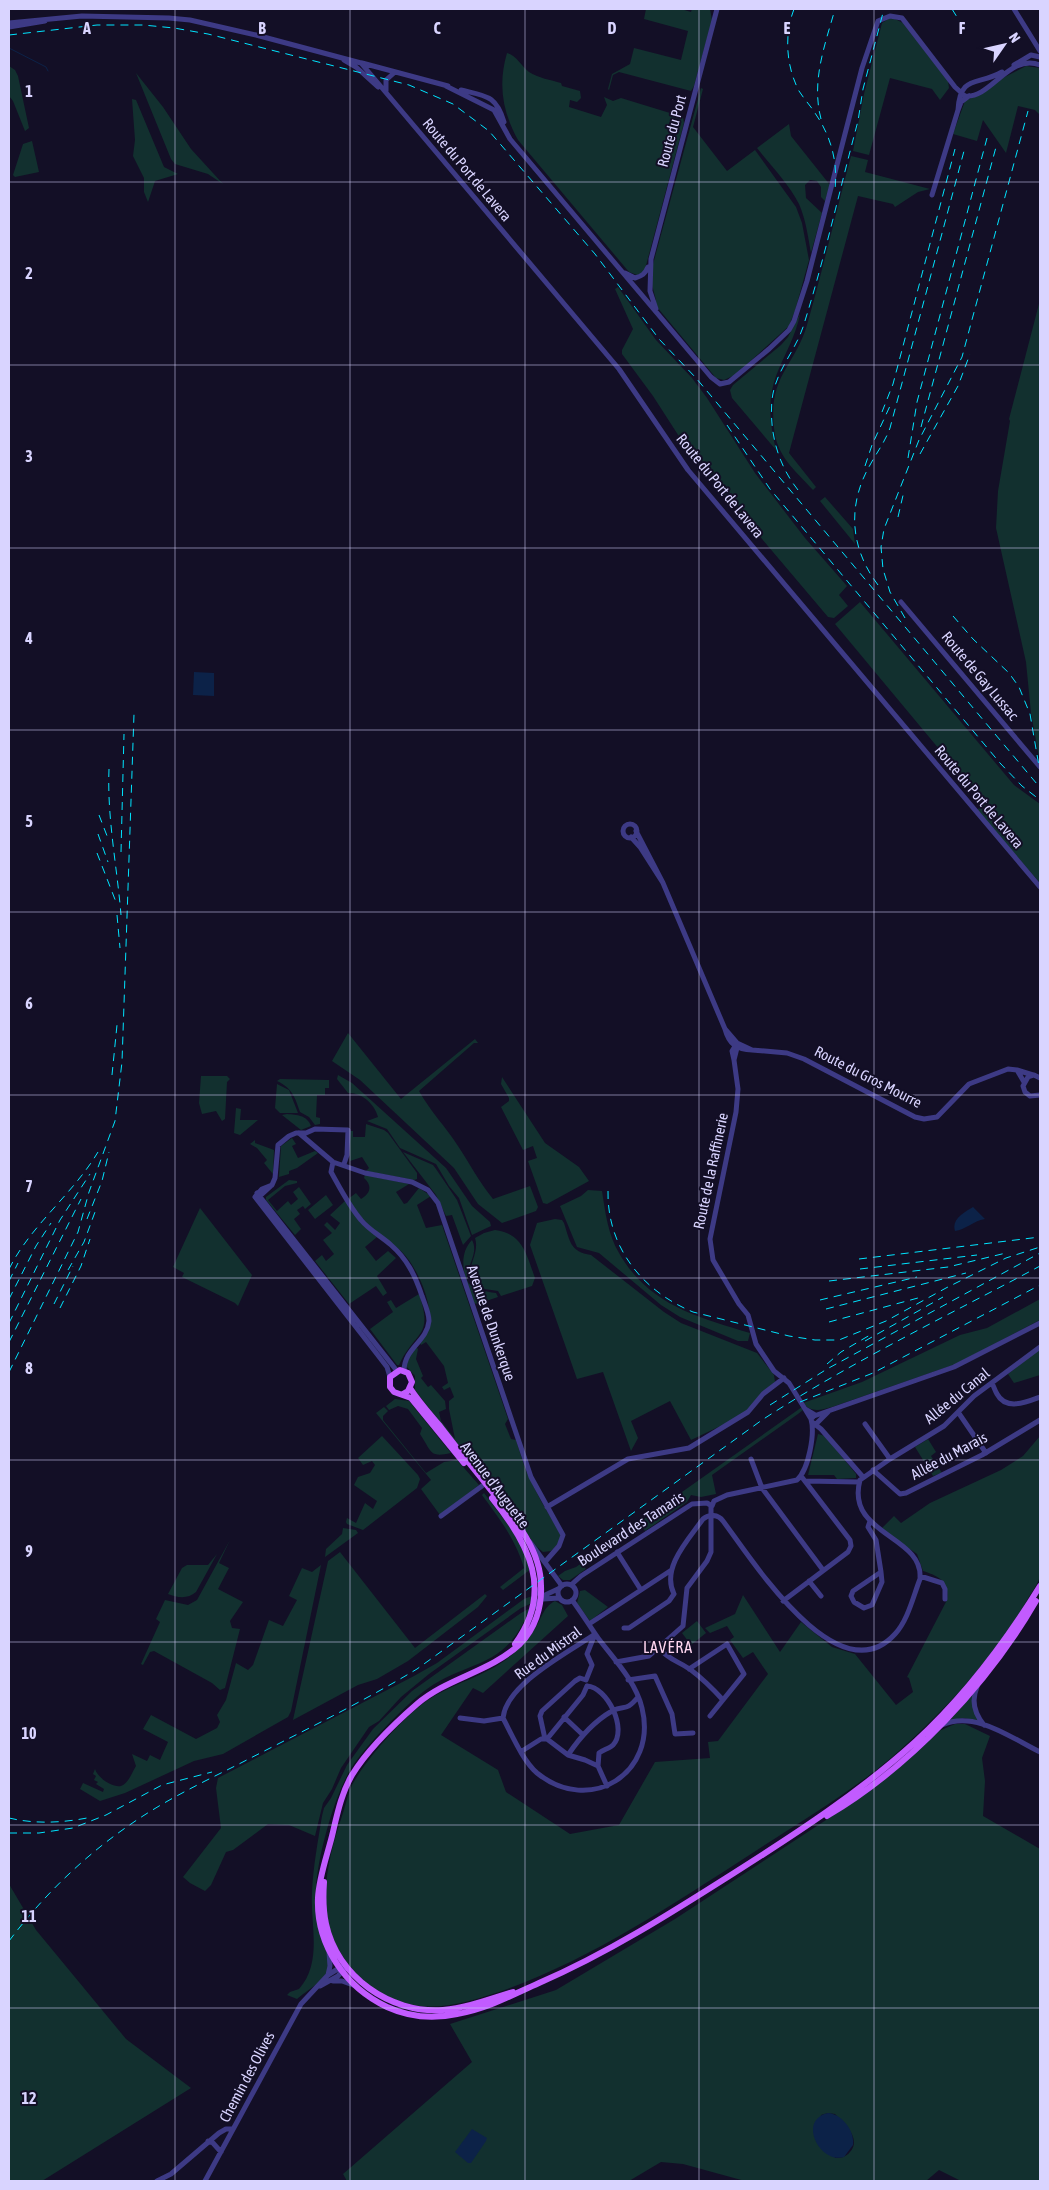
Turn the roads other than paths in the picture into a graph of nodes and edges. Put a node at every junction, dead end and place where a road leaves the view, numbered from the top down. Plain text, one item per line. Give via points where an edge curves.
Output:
1 (717, 9) edge
2 (1014, 9) edge
3 (58, 18) junction
4 (9, 22) edge
5 (9, 27) edge
6 (1039, 55) edge
7 (336, 57) junction
8 (347, 62) junction
9 (1030, 63) junction
10 (362, 64) junction
11 (1040, 65) edge
12 (395, 72) junction
13 (446, 86) junction
14 (960, 93) junction
15 (387, 94) junction
16 (969, 96) junction
17 (958, 110) junction
18 (510, 138) junction
19 (932, 195) dead end
20 (651, 259) junction
21 (621, 269) junction
22 (665, 321) junction
23 (901, 602) dead end
24 (1040, 767) edge
25 (636, 831) junction
26 (631, 838) junction
27 (663, 883) junction
28 (1040, 887) edge
29 (736, 1046) junction
30 (1017, 1070) junction
31 (1034, 1075) junction
32 (1040, 1078) edge
33 (1024, 1082) junction
34 (1040, 1095) edge
35 (312, 1130) junction
36 (299, 1133) junction
37 (309, 1141) junction
38 (333, 1162) junction
39 (344, 1164) junction
40 (257, 1195) junction
41 (1040, 1323) edge
42 (1040, 1347) edge
43 (400, 1371) junction
44 (390, 1377) junction
45 (784, 1378) junction
46 (992, 1383) junction
47 (410, 1388) junction
48 (403, 1394) junction
49 (1040, 1397) edge
50 (958, 1412) junction
51 (815, 1419) junction
52 (1040, 1420) edge
53 (865, 1424) dead end
54 (986, 1452) junction
55 (752, 1459) dead end
56 (890, 1459) junction
57 (873, 1470) junction
58 (801, 1476) junction
59 (861, 1479) junction
60 (806, 1482) junction
61 (482, 1486) junction
62 (762, 1488) junction
63 (711, 1503) junction
64 (547, 1507) junction
65 (441, 1516) dead end
66 (711, 1516) junction
67 (870, 1521) junction
68 (526, 1538) junction
69 (617, 1552) junction
70 (540, 1554) junction
71 (552, 1554) junction
72 (546, 1564) junction
73 (823, 1570) junction
74 (670, 1571) junction
75 (537, 1572) junction
76 (881, 1572) junction
77 (920, 1576) junction
78 (809, 1581) junction
79 (571, 1585) junction
80 (1040, 1586) edge
81 (560, 1588) junction
82 (641, 1590) junction
83 (538, 1592) junction
84 (674, 1594) junction
85 (1040, 1594) edge
86 (821, 1596) dead end
87 (559, 1598) junction
88 (685, 1598) junction
89 (549, 1599) junction
90 (946, 1599) dead end
91 (572, 1600) junction
92 (783, 1601) junction
93 (535, 1622) junction
94 (589, 1624) junction
95 (624, 1628) dead end
96 (595, 1634) junction
97 (659, 1648) junction
98 (508, 1654) junction
99 (616, 1662) junction
100 (690, 1669) junction
101 (628, 1680) junction
102 (587, 1683) junction
103 (978, 1683) junction
104 (638, 1697) junction
105 (723, 1700) junction
106 (613, 1710) junction
107 (710, 1716) dead end
108 (564, 1717) junction
109 (460, 1718) dead end
110 (503, 1718) junction
111 (985, 1725) junction
112 (939, 1726) junction
113 (693, 1733) dead end
114 (582, 1734) junction
115 (546, 1739) junction
116 (522, 1751) junction
117 (1040, 1752) edge
118 (568, 1755) junction
119 (598, 1766) junction
120 (607, 1786) junction
121 (800, 1831) junction
122 (326, 1858) junction
123 (329, 1949) junction
124 (342, 1968) junction
125 (329, 1978) junction
126 (356, 1986) junction
127 (531, 1987) junction
128 (233, 2129) junction
129 (208, 2141) junction
130 (221, 2152) junction
131 (157, 2181) edge
132 (205, 2181) edge

1 - 20 street, Route du Port
2 - 6 street
3 - 4 street
3 - 5 street
3 - 7 street via 113,16 190,20
6 - 9 street
6 - 14 street via 1027,56 993,76 967,84
7 - 8 street
7 - 10 street
8 - 10 street
8 - 15 street
9 - 11 street
9 - 16 street via 1012,69
10 - 12 street
10 - 15 street
12 - 13 street
12 - 15 street via 386,82
13 - 18 street via 494,110
13 - 18 street via 495,101
14 - 16 street
14 - 17 street
14 - 22 street via 902,18 890,16 878,21 864,60 798,310 789,330 734,378 720,384
15 - 28 street, Route du Port de Lavera via 619,369 688,470
16 - 17 street via 961,102
17 - 19 street
18 - 21 street
20 - 21 street via 645,273 640,276 634,278
20 - 22 street via 652,302
21 - 22 street
23 - 24 street, Route de Gay Lussac
25 - 26 street
25 - 26 street via 632,825 625,827 624,834
25 - 27 street
26 - 27 street
27 - 29 street via 725,1029
29 - 30 street, Route du Gros Mourre via 788,1053 804,1059 924,1119 940,1114 969,1084 1008,1069
29 - 45 street, Route de la Raffinerie via 732,1054 738,1089 736,1112 709,1244 713,1260 747,1313 756,1344 772,1368
30 - 31 street, Route du Gros Mourre
30 - 33 street
31 - 32 street, Route du Gros Mourre
31 - 33 street
33 - 34 street via 1023,1089 1027,1095
35 - 36 street
35 - 37 street
35 - 39 street via 348,1130
36 - 37 street
36 - 40 street via 278,1145 275,1178 272,1185
37 - 38 street
38 - 39 street, Avenue de Dunkerque
38 - 43 street via 331,1172 362,1221 390,1244 413,1270 428,1312 429,1322 424,1336 408,1354
39 - 64 street, Avenue de Dunkerque via 365,1173 418,1184 428,1190 438,1203 531,1477
40 - 43 street
40 - 44 street via 382,1360
41 - 51 street via 954,1367
42 - 46 street, Allée du Canal
43 - 44 main road
43 - 47 main road via 412,1379
44 - 48 main road via 390,1387 394,1392
45 - 51 street, Route de la Raffinerie
45 - 64 street via 763,1394 748,1412 689,1448 622,1462
46 - 49 street via 999,1397 1011,1404
46 - 50 street, Allée du Canal
47 - 48 main road
47 - 68 main road, Avenue d'Auguette via 510,1513
48 - 61 main road, Avenue d'Auguette via 414,1401
50 - 54 street
50 - 56 street, Allée du Canal via 944,1426
51 - 58 street
51 - 59 street, Route de la Raffinerie
52 - 54 street, Allée du Marais
53 - 56 street
54 - 57 street, Allée du Marais via 900,1494
55 - 62 street
56 - 57 street, Allée du Canal
57 - 59 street, Allée du Canal
58 - 60 street
58 - 62 street, Boulevard des Tamaris via 789,1483
59 - 60 street
59 - 67 street via 859,1502
60 - 73 street via 851,1543 848,1552
61 - 65 street
61 - 75 main road, Avenue d'Auguette via 518,1535
62 - 63 street, Boulevard des Tamaris via 727,1495
62 - 73 street
63 - 66 street
63 - 69 street, Boulevard des Tamaris via 692,1504
64 - 71 street, Avenue de Dunkerque via 563,1535
66 - 74 street via 703,1520
66 - 88 street via 711,1552 687,1588
66 - 92 street via 720,1518
67 - 76 street via 868,1527 876,1540
67 - 77 street via 912,1553
68 - 70 street
68 - 75 main road, Avenue d'Auguette
69 - 79 street, Boulevard des Tamaris
69 - 82 street
70 - 71 street
70 - 72 street
71 - 72 street, Avenue de Dunkerque
72 - 81 street
73 - 78 street
74 - 82 street
74 - 84 street
75 - 83 main road, Avenue d'Auguette
76 - 76 street via 853,1591 854,1602 864,1608 872,1605 882,1582
77 - 90 street via 942,1583
77 - 92 street via 900,1627 890,1638 870,1648 845,1648 835,1644
78 - 86 street
78 - 92 street
79 - 81 street
79 - 91 street via 576,1593
80 - 121 main road via 991,1659 948,1710 895,1759
81 - 83 street
81 - 87 street
82 - 94 street
83 - 89 street
83 - 93 main road
83 - 98 main road, Avenue d'Auguette via 526,1627
84 - 88 street
84 - 95 street via 669,1601 629,1628
85 - 103 main road
87 - 89 street
87 - 91 street
88 - 97 street via 683,1626
89 - 93 street
91 - 94 street
93 - 98 main road via 524,1640
94 - 96 street
96 - 99 street
96 - 102 street via 587,1654 592,1664
96 - 110 street, Rue du Mistral via 530,1678 508,1700
97 - 99 street via 649,1656
97 - 100 street via 664,1655
98 - 122 main road via 428,1695 374,1747 348,1784
99 - 101 street
100 - 105 street
100 - 105 street via 728,1644 744,1674
101 - 104 street
101 - 113 street via 655,1676 672,1714 675,1734
102 - 106 street via 604,1694
102 - 108 street via 583,1695
102 - 115 street via 580,1678 575,1681 542,1711 540,1716
103 - 111 street via 974,1703
103 - 112 main road
104 - 106 street via 630,1707
104 - 120 street via 644,1720 643,1746 626,1773
105 - 107 street
106 - 114 street
106 - 119 street via 616,1740 612,1746 599,1752
108 - 114 street
108 - 115 street
109 - 110 street via 484,1721
110 - 116 street
111 - 112 street via 960,1720
111 - 117 street
112 - 121 main road via 876,1782 836,1811
114 - 118 street
115 - 116 street via 540,1739
115 - 118 street
116 - 120 street via 537,1772 573,1791
118 - 119 street
119 - 120 street
121 - 127 main road via 638,1934
122 - 123 main road via 318,1906
122 - 124 main road via 323,1895 326,1924
123 - 124 main road
123 - 125 street
124 - 125 street, Chemin des Olives
124 - 126 main road
124 - 127 main road via 376,1993 414,2008 455,2008
125 - 126 street
125 - 128 street, Chemin des Olives via 301,2004
126 - 127 main road via 391,2009 438,2017 500,2002
128 - 129 street via 226,2129
128 - 130 street, Chemin des Olives
129 - 130 street
129 - 131 street via 171,2174
130 - 132 street, Chemin des Olives

